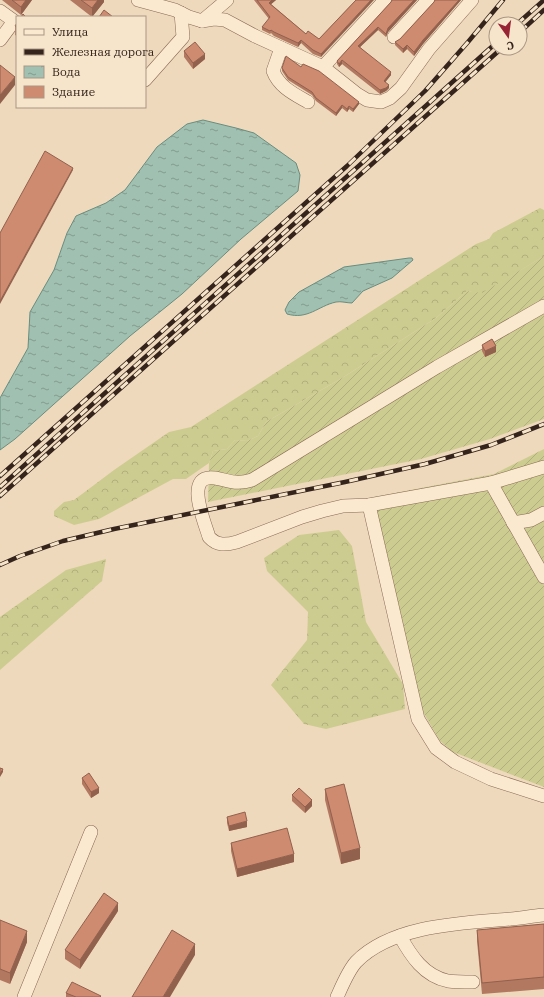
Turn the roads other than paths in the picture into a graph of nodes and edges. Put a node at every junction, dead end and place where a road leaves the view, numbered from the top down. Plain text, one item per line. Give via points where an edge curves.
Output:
1 (227, 0) edge
2 (385, 0) edge
3 (428, 0) edge
4 (472, 0) edge
5 (144, 1) edge
6 (0, 11) edge
7 (181, 13) junction
8 (202, 21) junction
9 (394, 37) dead end
10 (0, 40) edge
11 (281, 48) junction
12 (323, 67) junction
13 (146, 79) edge
14 (308, 102) dead end
15 (544, 306) edge
16 (544, 467) edge
17 (491, 483) junction
18 (369, 505) junction
19 (544, 513) edge
20 (513, 523) junction
21 (544, 577) edge
22 (544, 796) edge
23 (91, 832) dead end
24 (544, 915) edge
25 (400, 936) junction
26 (473, 982) dead end
27 (24, 997) edge
28 (338, 997) edge

1 - 8 street
2 - 12 street
3 - 9 street
4 - 12 street via 428,49 401,88 390,98 381,102 367,100
5 - 7 street
6 - 10 street via 14,21
7 - 8 street
7 - 13 street via 183,37
8 - 11 street via 225,20
11 - 12 street
11 - 14 street via 273,71 276,78 284,87
15 - 18 street via 436,367 252,480 233,483 214,478 206,479 201,483 197,497 209,537 213,541 227,545 322,511 343,506
16 - 17 street
17 - 18 street
17 - 20 street
18 - 22 street via 418,718 436,748 455,762 491,779
19 - 20 street via 531,520
20 - 21 street
23 - 27 street
24 - 25 street via 422,929
25 - 26 street via 411,954 436,977 448,981
25 - 28 street via 372,950 356,963

